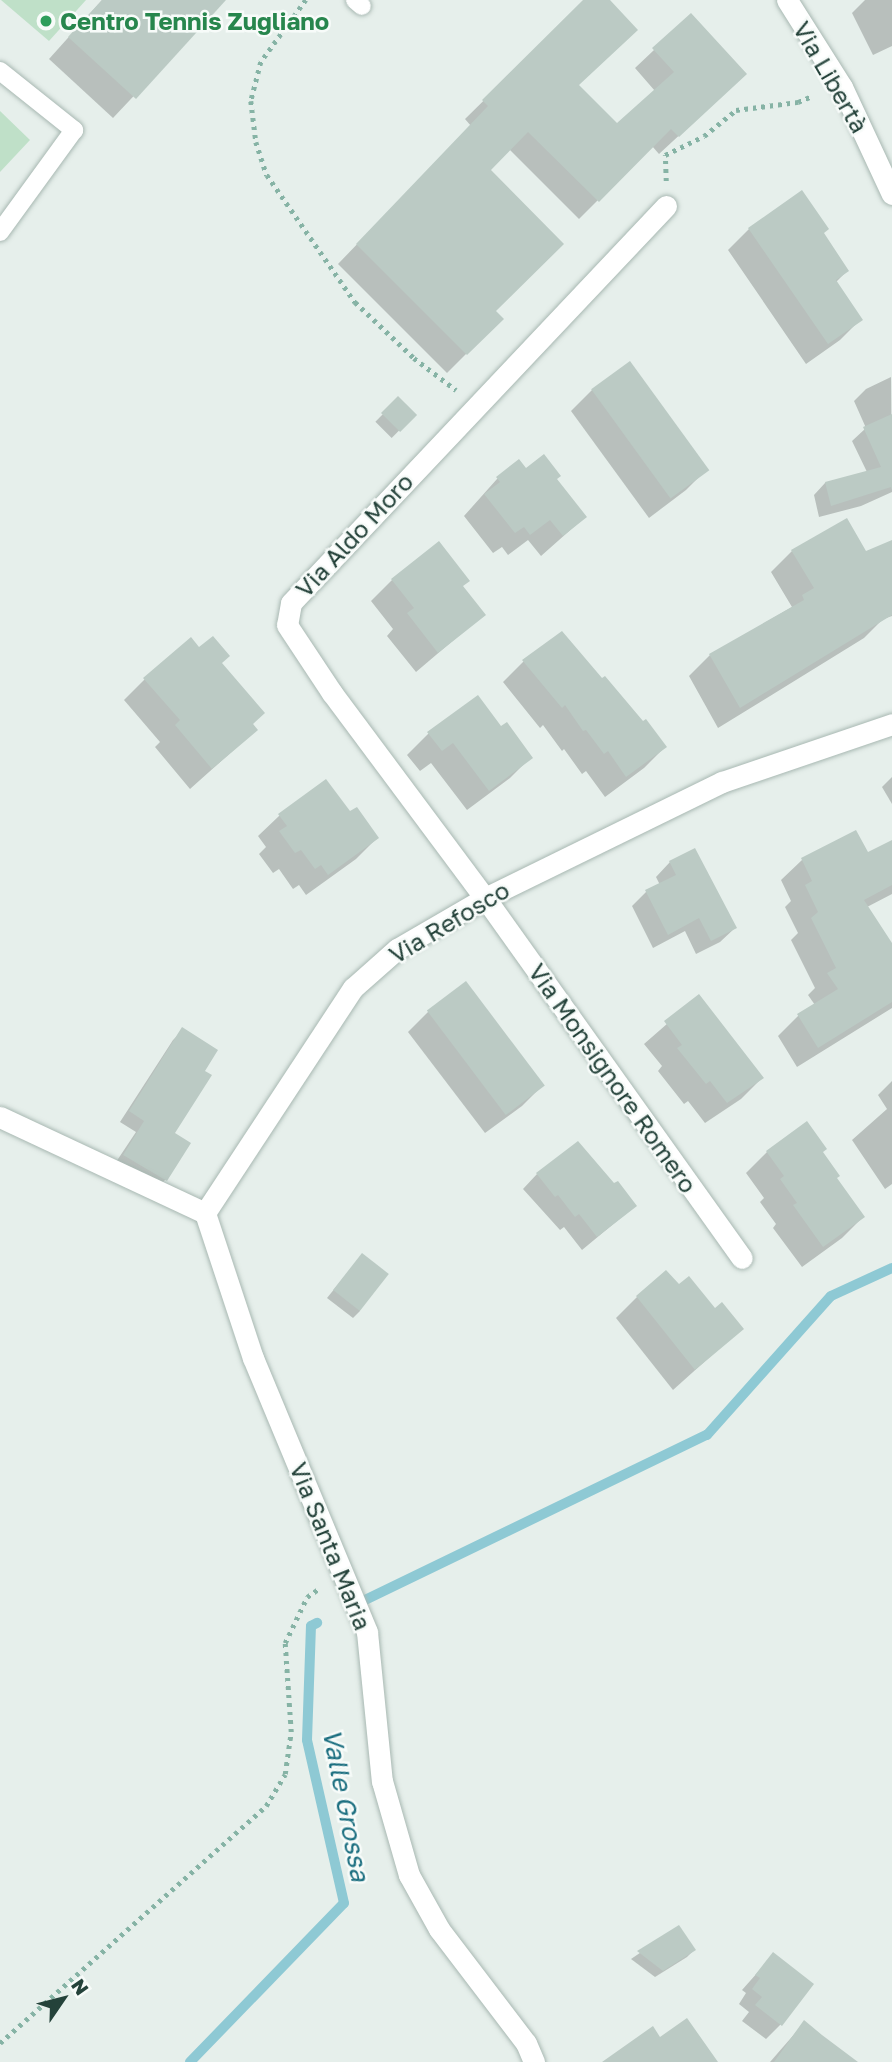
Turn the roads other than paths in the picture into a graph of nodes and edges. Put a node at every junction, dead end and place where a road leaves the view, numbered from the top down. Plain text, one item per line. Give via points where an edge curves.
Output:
1 (787, 0) edge
2 (0, 71) edge
3 (892, 194) edge
4 (666, 206) road end
5 (0, 232) edge
6 (892, 724) edge
7 (485, 898) junction
8 (0, 1117) edge
9 (205, 1213) junction
10 (742, 1258) dead end
11 (534, 2062) edge

1 - 3 street, Via Libertà via 842,87
2 - 5 lane via 74,130
4 - 7 street, Via Aldo Moro via 291,603 287,625
6 - 7 street, Via Refosco via 722,782
7 - 9 street, Via Refosco via 397,949 353,988
7 - 10 street, Via Monsignore Romero
8 - 9 street
9 - 11 street, Via Santa Maria via 253,1359 367,1632 382,1781 409,1875 439,1928 526,2043

